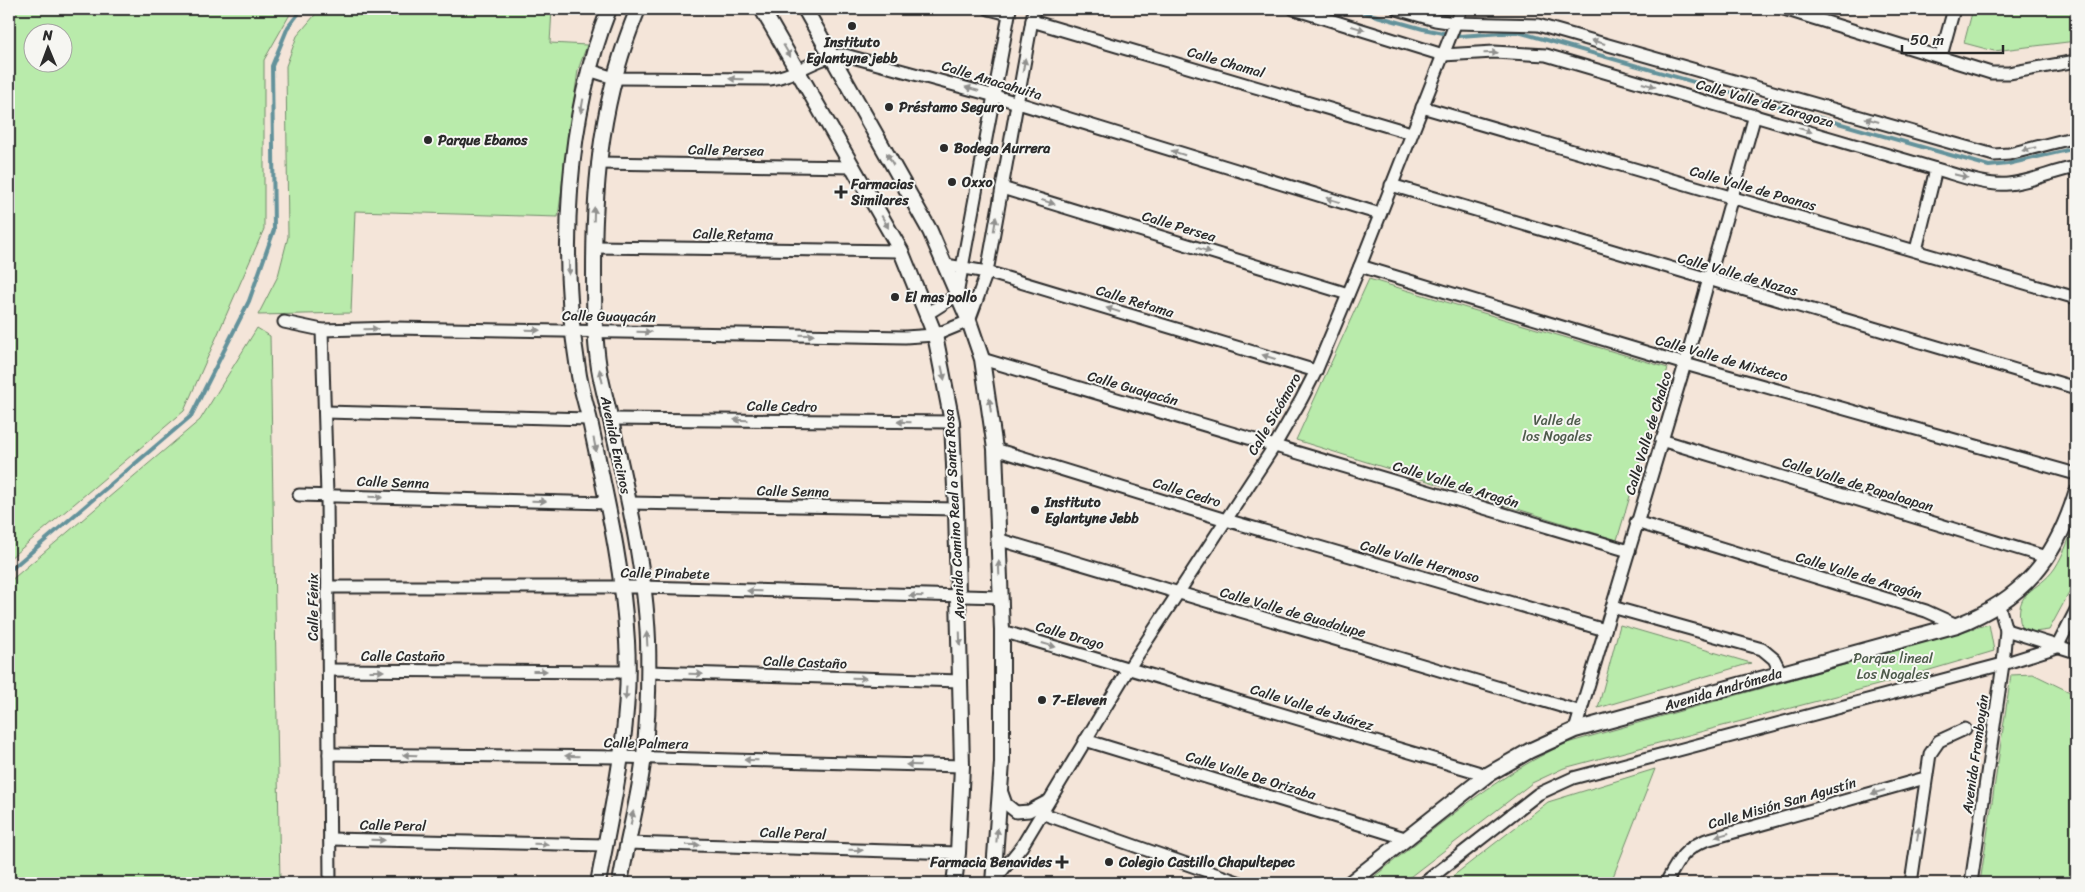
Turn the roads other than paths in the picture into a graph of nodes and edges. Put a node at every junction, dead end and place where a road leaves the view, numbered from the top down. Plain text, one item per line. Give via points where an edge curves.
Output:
1 (609, 9) edge
2 (638, 9) edge
3 (762, 9) edge
4 (805, 9) edge
5 (989, 9) edge
6 (1034, 9) edge
7 (1294, 9) edge
8 (1397, 9) edge
9 (1461, 9) edge
10 (1784, 9) edge
11 (1954, 9) edge
12 (1010, 12) edge
13 (1032, 21) junction
14 (1454, 27) junction
15 (1444, 51) junction
16 (832, 55) junction
17 (1941, 56) junction
18 (2076, 62) edge
19 (589, 70) junction
20 (799, 72) junction
21 (614, 78) junction
22 (995, 96) junction
23 (1018, 104) junction
24 (1422, 107) junction
25 (1755, 115) junction
26 (1411, 133) junction
27 (2076, 137) edge
28 (598, 163) junction
29 (854, 167) junction
30 (2076, 167) edge
31 (1936, 169) junction
32 (1392, 185) junction
33 (1002, 188) junction
34 (1732, 198) junction
35 (1380, 214) junction
36 (594, 247) junction
37 (1916, 250) junction
38 (901, 251) junction
39 (946, 265) junction
40 (1360, 266) junction
41 (962, 268) junction
42 (987, 272) junction
43 (1709, 281) junction
44 (1348, 294) junction
45 (957, 295) junction
46 (2076, 298) edge
47 (927, 314) junction
48 (969, 321) junction
49 (284, 322) dead end
50 (322, 330) junction
51 (572, 331) junction
52 (596, 331) junction
53 (935, 335) junction
54 (982, 359) junction
55 (1685, 364) junction
56 (1316, 371) junction
57 (2076, 388) edge
58 (325, 412) junction
59 (611, 418) junction
60 (589, 419) junction
61 (952, 422) junction
62 (1661, 440) junction
63 (1275, 445) junction
64 (995, 449) junction
65 (2076, 474) edge
66 (2076, 493) edge
67 (299, 495) dead end
68 (327, 495) junction
69 (606, 503) junction
70 (629, 503) junction
71 (956, 509) junction
72 (1226, 520) junction
73 (1636, 522) junction
74 (997, 539) junction
75 (1629, 551) junction
76 (2046, 557) junction
77 (328, 587) junction
78 (621, 587) junction
79 (643, 587) junction
80 (1178, 594) junction
81 (958, 597) junction
82 (1000, 597) junction
83 (1999, 606) junction
84 (1612, 607) junction
85 (2076, 610) edge
86 (1958, 625) junction
87 (1605, 630) junction
88 (2006, 630) junction
89 (1002, 632) junction
90 (2057, 647) junction
91 (2076, 652) edge
92 (2003, 664) junction
93 (1129, 668) junction
94 (329, 670) junction
95 (628, 672) junction
96 (648, 672) junction
97 (1781, 673) junction
98 (961, 681) junction
99 (1580, 712) junction
100 (1965, 729) dead end
101 (1575, 730) junction
102 (1085, 740) junction
103 (329, 754) junction
104 (621, 757) junction
105 (644, 757) junction
106 (962, 766) junction
107 (1487, 775) junction
108 (1926, 778) junction
109 (1001, 790) junction
110 (1048, 801) junction
111 (1041, 813) junction
112 (1408, 838) junction
113 (330, 839) junction
114 (627, 842) junction
115 (605, 845) junction
116 (958, 853) junction
117 (330, 883) edge
118 (598, 883) edge
119 (620, 883) edge
120 (954, 883) edge
121 (993, 883) edge
122 (1242, 883) edge
123 (1350, 883) edge
124 (1424, 883) edge
125 (1666, 883) edge
126 (1911, 883) edge
127 (1971, 883) edge

1 - 19 street, Avenida Encinos
2 - 21 street, Avenida Encinos
3 -> 20 street, Avenida Camino Real a Santa Rosa
4 - 16 street
5 - 12 street
6 - 13 street
7 -> 15 street
8 - 14 street, Calle Valle de Zaragoza
9 - 14 street, Calle Sicómoro
10 - 17 street
11 - 17 street
12 - 22 street
23 -> 13 street
13 - 26 street, Calle Chamal
14 - 15 street, Calle Sicómoro
27 -> 14 street, Calle Valle de Zaragoza via 1994,155 1538,25
15 - 24 street, Calle Sicómoro
15 -> 25 street, Calle Valle de Zaragoza via 1546,55
16 - 20 street
22 -> 16 street, Calle Anacahuita via 858,58
39 -> 16 street
17 - 18 street via 1991,73
19 - 21 street
19 -> 51 street, Avenida Encinos via 575,151 569,212
20 -> 21 street via 770,79
20 - 29 street, Avenida Camino Real a Santa Rosa
21 - 28 street, Avenida Encinos
22 - 23 street, Calle Anacahuita
22 - 41 street
23 - 33 street
35 -> 23 street, Calle Anacahuita
24 - 26 street, Calle Sicómoro
24 - 34 street, Calle Valle de Poanas
25 -> 31 street, Calle Valle de Zaragoza
25 - 34 street, Calle Valle de Chalco
26 - 32 street, Calle Sicómoro
28 - 29 street, Calle Persea
36 -> 28 street, Avenida Encinos
29 -> 38 street, Avenida Camino Real a Santa Rosa
31 -> 30 street, Calle Valle de Zaragoza via 2007,184
31 - 37 street
32 - 35 street, Calle Sicómoro
32 - 43 street, Calle Valle de Nazas
42 -> 33 street
33 -> 44 street, Calle Persea
34 - 37 street, Calle Valle de Poanas
34 - 43 street, Calle Valle de Chalco
35 - 40 street, Calle Sicómoro
36 - 38 street, Calle Retama
36 - 52 street, Avenida Encinos
37 - 46 street, Calle Valle de Poanas
38 - 47 street, Avenida Camino Real a Santa Rosa
39 - 41 street, Calle Retama
39 - 45 street
40 - 44 street, Calle Sicómoro
40 - 55 street, Calle Valle de Mixteco
41 - 42 street, Calle Retama
41 - 45 street
42 - 48 street
56 -> 42 street, Calle Retama
43 - 55 street, Calle Valle de Chalco
43 - 57 street, Calle Valle de Nazas
44 - 56 street, Calle Sicómoro
45 - 47 street
45 - 48 street
47 - 53 street, Avenida Camino Real a Santa Rosa
48 - 53 street, Calle Guayacán
48 - 54 street
49 - 50 street, Calle Guayacán
50 -> 51 street, Calle Guayacán
50 - 58 street, Calle Fénix
51 - 52 street, Calle Guayacán
51 - 60 street, Avenida Encinos
52 -> 53 street, Calle Guayacán
59 -> 52 street, Avenida Encinos via 599,368
53 -> 61 street, Avenida Camino Real a Santa Rosa
54 - 63 street, Calle Guayacán
64 -> 54 street
55 - 62 street, Calle Valle de Chalco
55 - 65 street, Calle Valle de Mixteco
56 - 63 street, Calle Sicómoro
58 - 60 street
58 - 68 street, Calle Fénix
61 -> 59 street, Calle Cedro
59 - 70 street, Avenida Encinos
60 -> 69 street, Avenida Encinos
61 - 71 street, Avenida Camino Real a Santa Rosa
62 - 73 street, Calle Valle de Chalco
62 - 76 street, Calle Valle de Papaloapan
63 - 72 street, Calle Sicómoro
63 - 75 street, Calle Valle de Aragón
64 - 72 street, Calle Cedro
64 - 74 street
66 - 76 street, Avenida Andrómeda via 2061,535
67 - 68 street, Calle Senna
68 -> 69 street, Calle Senna
68 - 77 street, Calle Fénix
69 - 78 street, Avenida Encinos
70 - 71 street, Calle Senna
70 - 79 street, Avenida Encinos
71 - 81 street, Avenida Camino Real a Santa Rosa
72 - 80 street, Calle Sicómoro
72 - 87 street, Calle Valle Hermoso
73 - 75 street, Calle Valle de Chalco
73 - 86 street, Calle Valle de Aragón via 1926,611
74 - 80 street, Calle Valle de Guadalupe
82 -> 74 street
75 - 84 street, Calle Valle de Chalco
76 - 83 street, Avenida Andrómeda via 2020,588
77 - 78 street, Calle Pinabete
77 - 94 street, Calle Fénix
78 - 79 street, Calle Pinabete
78 - 95 street, Avenida Encinos
81 -> 79 street, Calle Pinabete
96 -> 79 street, Avenida Encinos
80 - 93 street, Calle Sicómoro
80 - 99 street, Calle Valle de Guadalupe
81 - 82 street, Calle Pinabete
81 -> 98 street, Avenida Camino Real a Santa Rosa
82 - 89 street
83 - 86 street, Avenida Andrómeda
83 - 88 street, Avenida Framboyán
84 - 87 street, Calle Valle de Chalco
84 - 97 street via 1762,649 1774,660
85 - 90 street
86 - 97 street, Avenida Andrómeda
87 - 99 street, Calle Valle de Chalco
88 - 90 street
88 - 92 street, Avenida Framboyán
89 -> 93 street, Calle Drago
89 - 109 street
90 - 91 street
90 - 92 street
92 - 124 street via 1554,785
92 - 127 street, Avenida Framboyán
93 - 102 street, Calle Sicómoro
93 - 107 street, Calle Valle de Juárez
94 -> 95 street, Calle Castaño
94 - 103 street, Calle Fénix
95 -> 104 street, Avenida Encinos
96 -> 98 street, Calle Castaño
96 - 105 street, Avenida Encinos
97 - 101 street, Avenida Andrómeda
98 - 106 street, Avenida Camino Real a Santa Rosa
99 - 101 street, Calle Valle de Chalco
100 - 108 street via 1934,745
101 - 107 street, Avenida Andrómeda
102 - 110 street, Calle Sicómoro
102 - 112 street, Calle Valle De Orizaba
104 -> 103 street, Calle Palmera
103 - 113 street, Calle Fénix
104 - 105 street, Calle Palmera
104 - 115 street, Avenida Encinos
106 -> 105 street, Calle Palmera
114 -> 105 street, Avenida Encinos
106 - 116 street, Avenida Camino Real a Santa Rosa
107 - 112 street, Avenida Andrómeda
108 -> 125 street, Calle Misión San Agustín via 1700,842 1681,855
126 -> 108 street
109 - 110 street via 1006,804 1016,812 1029,811
121 -> 109 street
110 - 111 street, Calle Sicómoro
111 - 121 street, Calle Sicómoro via 1022,846
111 - 122 street
112 - 123 street, Avenida Andrómeda
113 -> 115 street, Calle Peral
113 - 117 street, Calle Fénix
114 -> 116 street, Calle Peral
114 - 119 street, Avenida Encinos
115 - 118 street, Avenida Encinos
116 - 120 street, Avenida Camino Real a Santa Rosa

